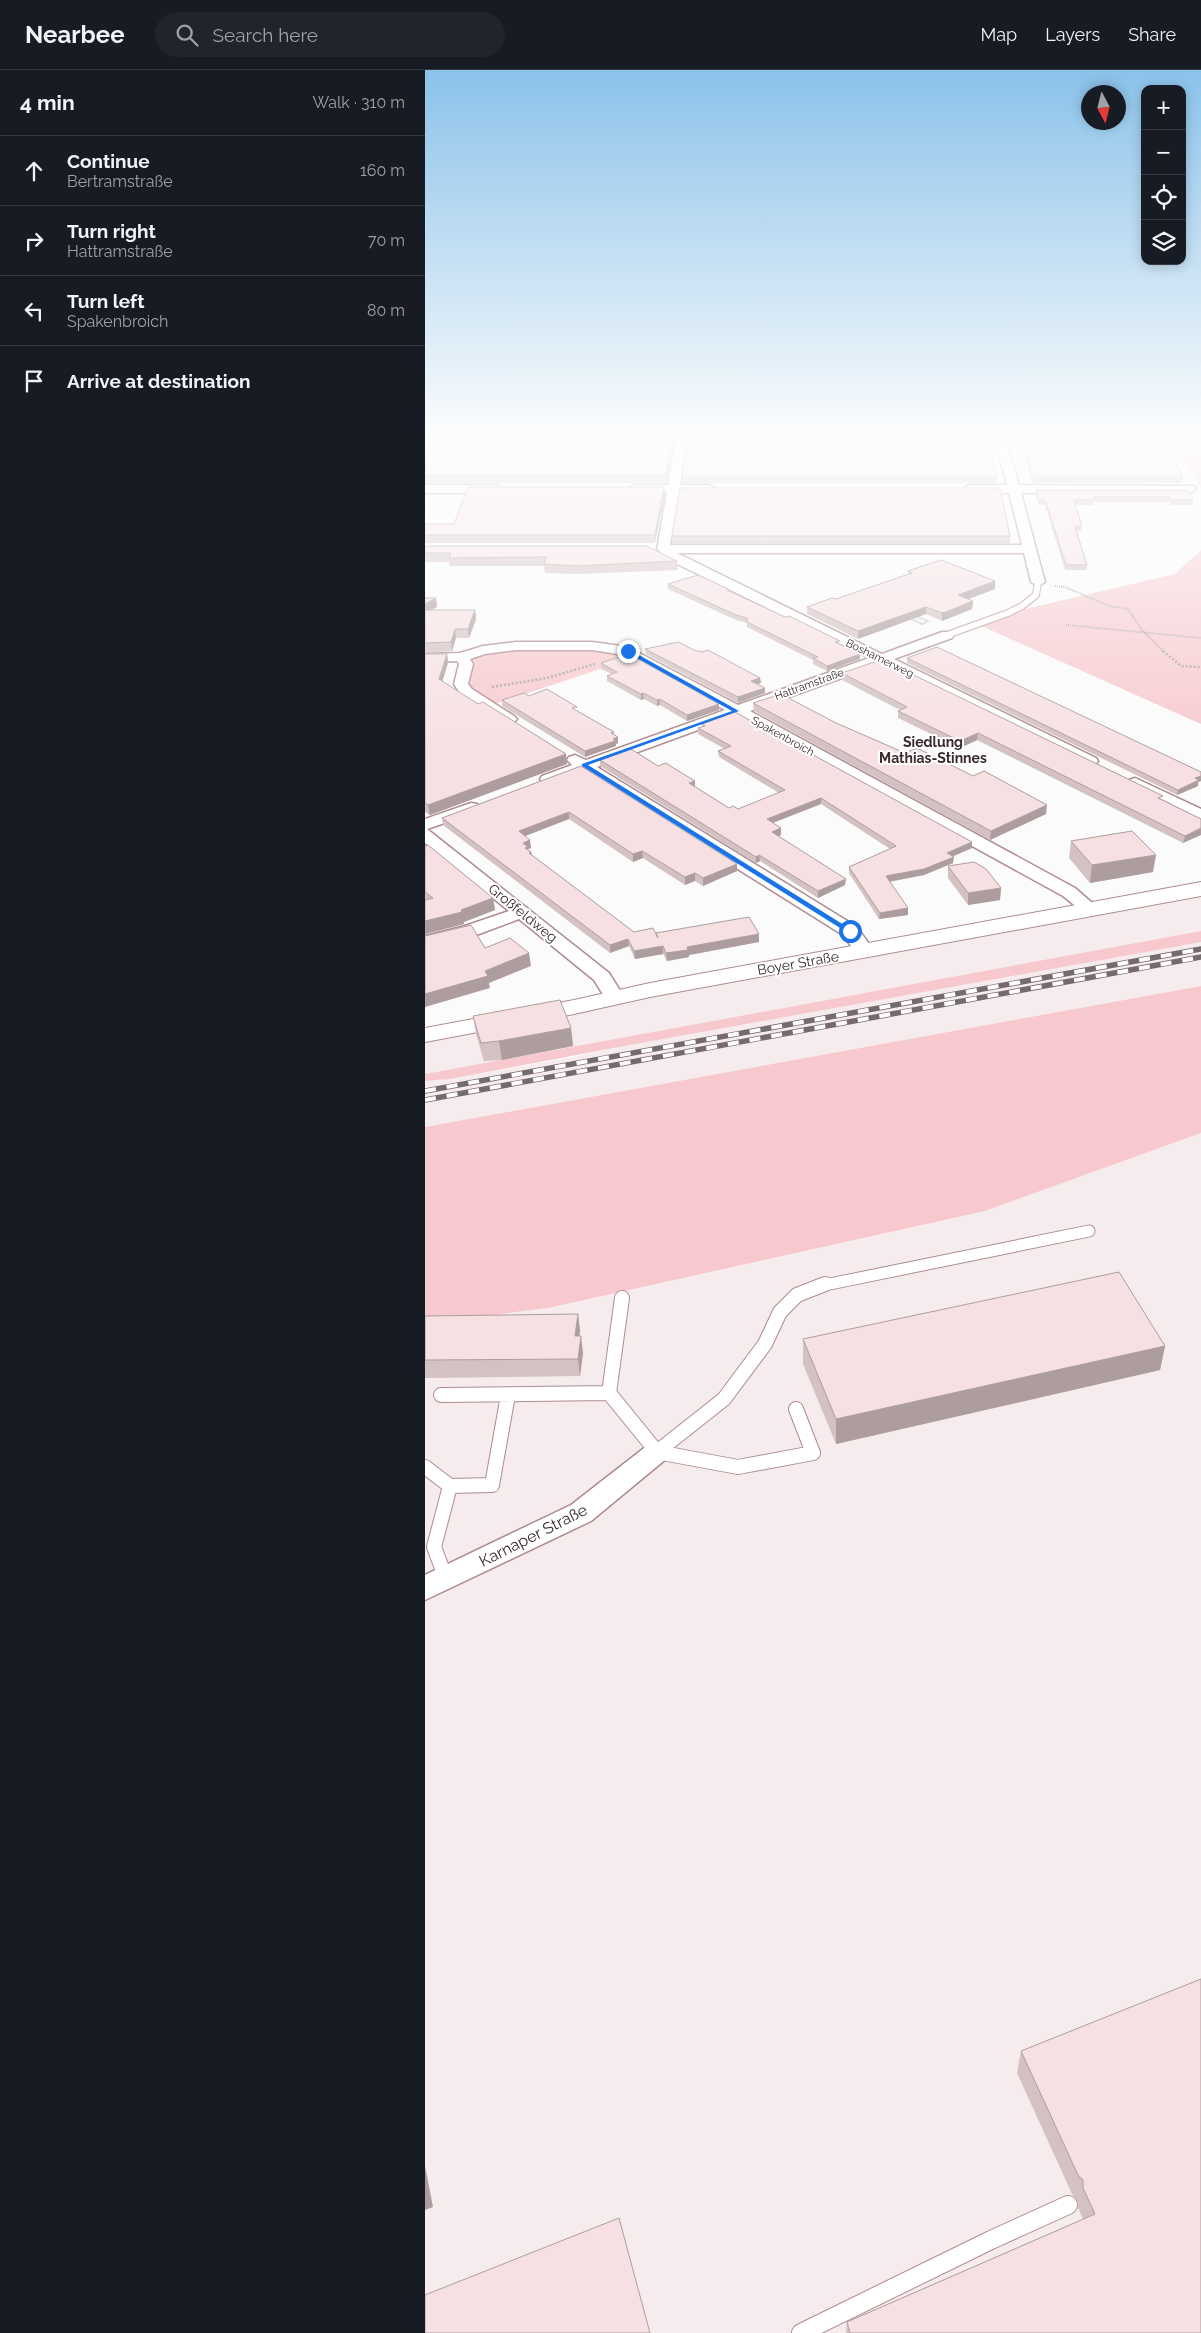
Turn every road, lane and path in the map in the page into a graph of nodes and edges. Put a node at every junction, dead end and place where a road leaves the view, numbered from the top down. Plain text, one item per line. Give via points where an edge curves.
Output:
1 (660, 543) edge
2 (1029, 543) edge
3 (658, 549) junction
4 (1031, 549) junction
5 (1038, 583) junction
6 (911, 619) joint
7 (1066, 625) dead end
8 (1145, 632) junction
9 (947, 635) joint
10 (1201, 638) edge
11 (628, 651) junction
12 (425, 658) edge
13 (461, 658) junction
14 (881, 658) junction
15 (1201, 667) edge
16 (466, 692) junction
17 (737, 711) junction
18 (521, 726) edge
19 (560, 750) edge
20 (584, 765) junction
21 (1103, 767) edge
22 (1121, 776) edge
23 (537, 783) edge
24 (481, 804) edge
25 (1201, 815) edge
26 (425, 825) edge
27 (425, 834) edge
28 (1201, 889) edge
29 (1090, 909) junction
30 (522, 912) junction
31 (425, 942) edge
32 (865, 950) junction
33 (615, 997) junction
34 (425, 1035) edge
35 (1089, 1232) dead end
36 (623, 1298) dead end
37 (441, 1394) dead end
38 (508, 1394) junction
39 (609, 1394) junction
40 (796, 1409) dead end
41 (657, 1452) junction
42 (425, 1467) edge
43 (450, 1486) junction
44 (435, 1583) edge
45 (1068, 2205) dead end
46 (801, 2333) edge

1 - 3 street
2 - 4 street
3 - 4 street
3 - 14 street, Boshamerweg
4 - 5 street
5 - 8 path via 1065,587 1109,606 1128,609
5 - 9 lane, Hattramstraße via 1036,595 1022,606
6 - 6 path via 922,624 927,622 910,614 904,616
7 - 8 path
8 - 10 path
8 - 15 path via 1178,665
9 - 14 street, Hattramstraße
11 - 13 street, Spakenbroich via 592,646 499,646
11 - 16 path via 547,678
11 - 17 street, Spakenbroich
12 - 13 street, Spakenbroich
13 - 16 street via 466,664 461,684
14 - 17 street, Hattramstraße
14 - 21 street, Boshamerweg
16 - 18 street
17 - 20 street, Hattramstraße
17 - 29 street, Spakenbroich via 1069,892
19 - 20 street
20 - 23 street, Hattramstraße
20 - 32 street via 850,931
22 - 25 street
24 - 26 street
27 - 30 street, Großfeldweg
28 - 29 street, Boyer Straße
29 - 32 street, Boyer Straße
30 - 31 street
30 - 33 street, Großfeldweg via 601,977
32 - 33 street, Boyer Straße
33 - 34 street, Boyer Straße
35 - 41 lane via 822,1285 797,1295 780,1312 765,1344 724,1398
36 - 39 lane
37 - 38 lane
38 - 39 lane
38 - 43 lane via 492,1486
39 - 41 lane
40 - 41 lane via 813,1453 738,1467
41 - 44 street, Karnaper Straße via 581,1513
42 - 43 lane
43 - 44 lane via 434,1547
45 - 46 lane

